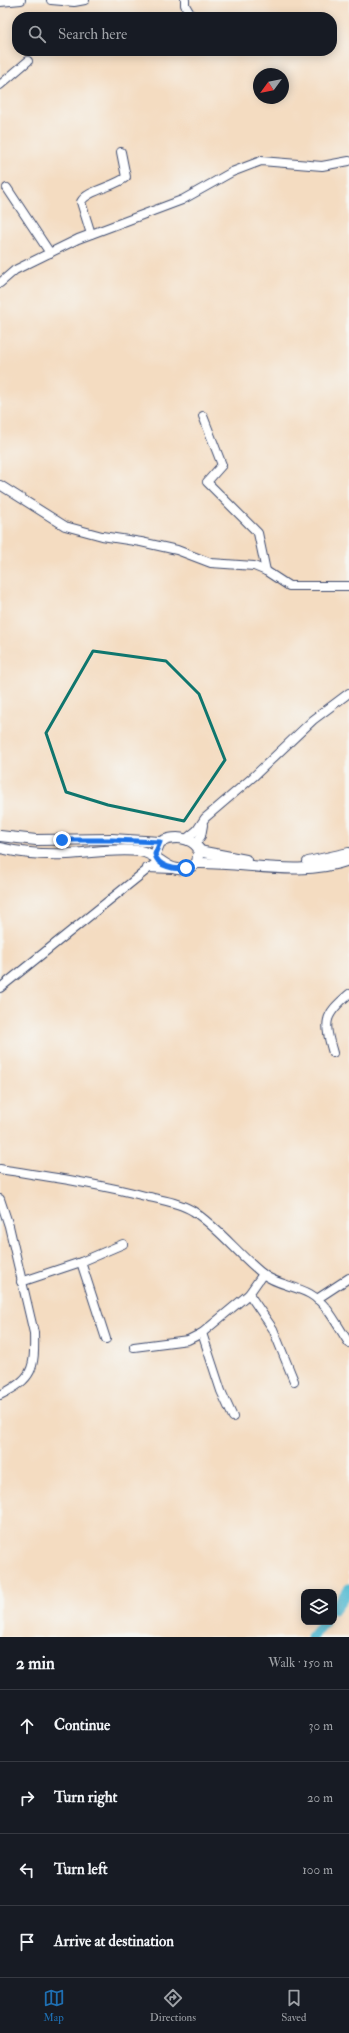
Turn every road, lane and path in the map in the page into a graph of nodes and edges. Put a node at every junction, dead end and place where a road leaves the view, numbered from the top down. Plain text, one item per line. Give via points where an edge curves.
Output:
1 (21, 0) edge
2 (51, 0) edge
3 (85, 0) edge
4 (185, 0) edge
5 (0, 2) edge
6 (189, 12) edge
7 (28, 61) dead end
8 (0, 85) edge
9 (121, 152) dead end
10 (349, 161) edge
11 (7, 188) dead end
12 (91, 234) junction
13 (50, 253) junction
14 (0, 283) edge
15 (203, 416) dead end
16 (0, 485) edge
17 (266, 571) junction
18 (349, 586) edge
19 (349, 693) edge
20 (205, 818) junction
21 (0, 836) edge
22 (186, 839) junction
23 (160, 842) junction
24 (0, 848) edge
25 (197, 848) junction
26 (349, 853) edge
27 (157, 859) junction
28 (349, 860) edge
29 (197, 863) junction
30 (147, 868) junction
31 (173, 869) junction
32 (0, 988) edge
33 (349, 994) edge
34 (333, 1053) dead end
35 (0, 1169) edge
36 (0, 1199) edge
37 (124, 1244) dead end
38 (81, 1262) junction
39 (263, 1274) junction
40 (349, 1278) edge
41 (21, 1282) junction
42 (249, 1294) junction
43 (317, 1299) junction
44 (202, 1333) junction
45 (106, 1339) dead end
46 (349, 1343) edge
47 (134, 1346) dead end
48 (294, 1381) dead end
49 (0, 1395) edge
50 (233, 1417) dead end

1 - 5 street
2 - 3 street
4 - 6 street via 184,4
7 - 8 street
9 - 12 street via 126,177 86,196 81,202
10 - 12 street via 322,166 261,161 252,163 182,200
11 - 13 street
12 - 13 street
13 - 14 street via 15,270
15 - 17 street via 222,466 207,482 258,533
16 - 17 street via 65,526 102,536 177,550 211,563 254,566
17 - 18 street via 289,586
19 - 20 street via 312,720 253,777
20 - 22 street via 197,830
20 - 25 street
21 - 23 main road via 36,840
22 - 23 main road via 173,838
22 - 25 main road
23 - 27 main road via 155,854
24 - 27 main road via 66,854 141,851
25 - 26 main road via 256,861 281,863 307,862
25 - 29 main road
27 - 30 street
27 - 31 main road
28 - 29 main road via 331,866 280,870
29 - 31 main road via 186,868
30 - 31 street
30 - 32 street
33 - 34 street via 330,1015 326,1024
35 - 39 street via 84,1182 174,1203 192,1210
36 - 41 street via 9,1226
37 - 38 street
38 - 41 street
38 - 45 street
39 - 42 street
39 - 43 street via 278,1284 300,1290
40 - 43 street
41 - 49 street via 34,1333 31,1371 15,1387
42 - 44 street
42 - 48 street via 272,1329
43 - 46 street via 325,1306
44 - 47 street via 188,1340
44 - 50 street

